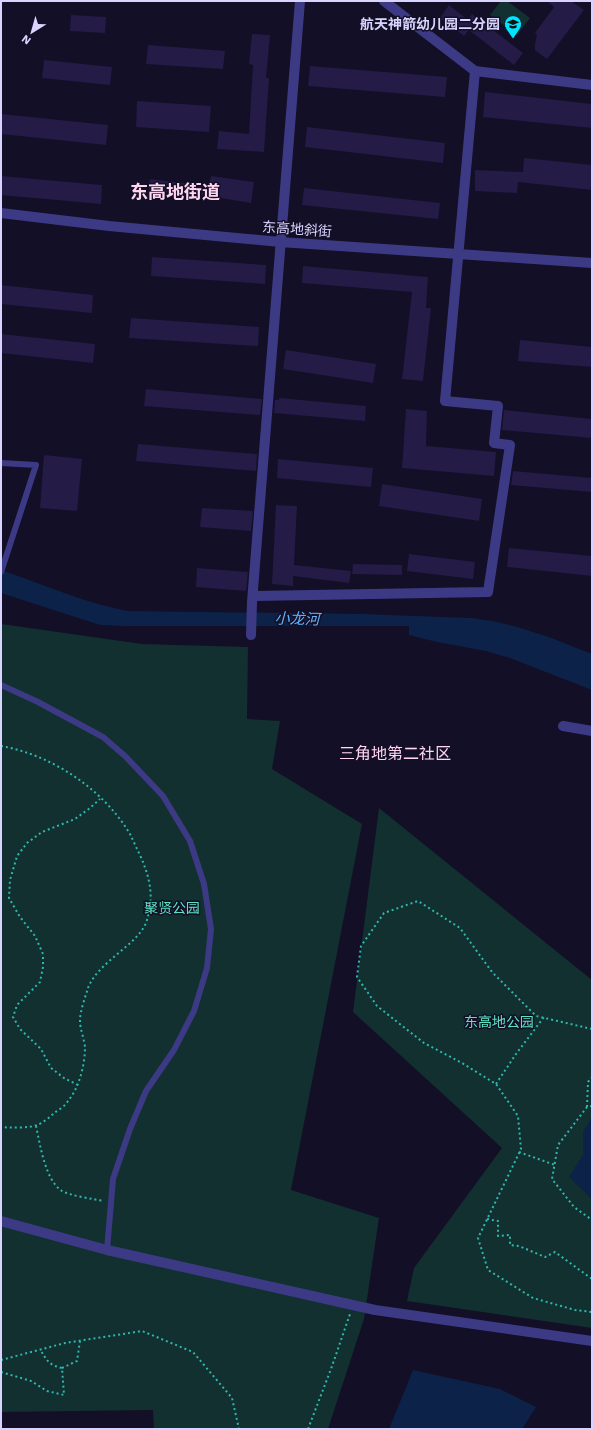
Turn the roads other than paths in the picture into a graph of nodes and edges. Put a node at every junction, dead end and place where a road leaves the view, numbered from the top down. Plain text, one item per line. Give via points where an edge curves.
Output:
1 (300, 1) edge
2 (384, 1) edge
3 (475, 72) junction
4 (592, 85) edge
5 (1, 213) edge
6 (280, 242) junction
7 (458, 254) junction
8 (592, 263) edge
9 (1, 462) edge
10 (1, 572) edge
11 (252, 599) junction
12 (251, 635) dead end
13 (1, 685) edge
14 (563, 726) dead end
15 (592, 731) edge
16 (1, 1221) edge
17 (107, 1250) junction
18 (592, 1341) edge

1 - 6 street
2 - 3 street
3 - 4 street
3 - 7 street
5 - 6 street, 东高地斜街
6 - 7 street, 东高地斜街
6 - 11 street
7 - 8 street, 东高地斜街
7 - 11 street via 445,401 498,406 494,442 510,445 488,592
9 - 10 lane via 36,465
11 - 12 street
13 - 17 lane via 103,736 125,756 163,796 190,840 204,884 211,929 206,968 194,1011 174,1050 146,1091 130,1129 113,1179
14 - 15 street
16 - 17 street
17 - 18 street via 375,1310

